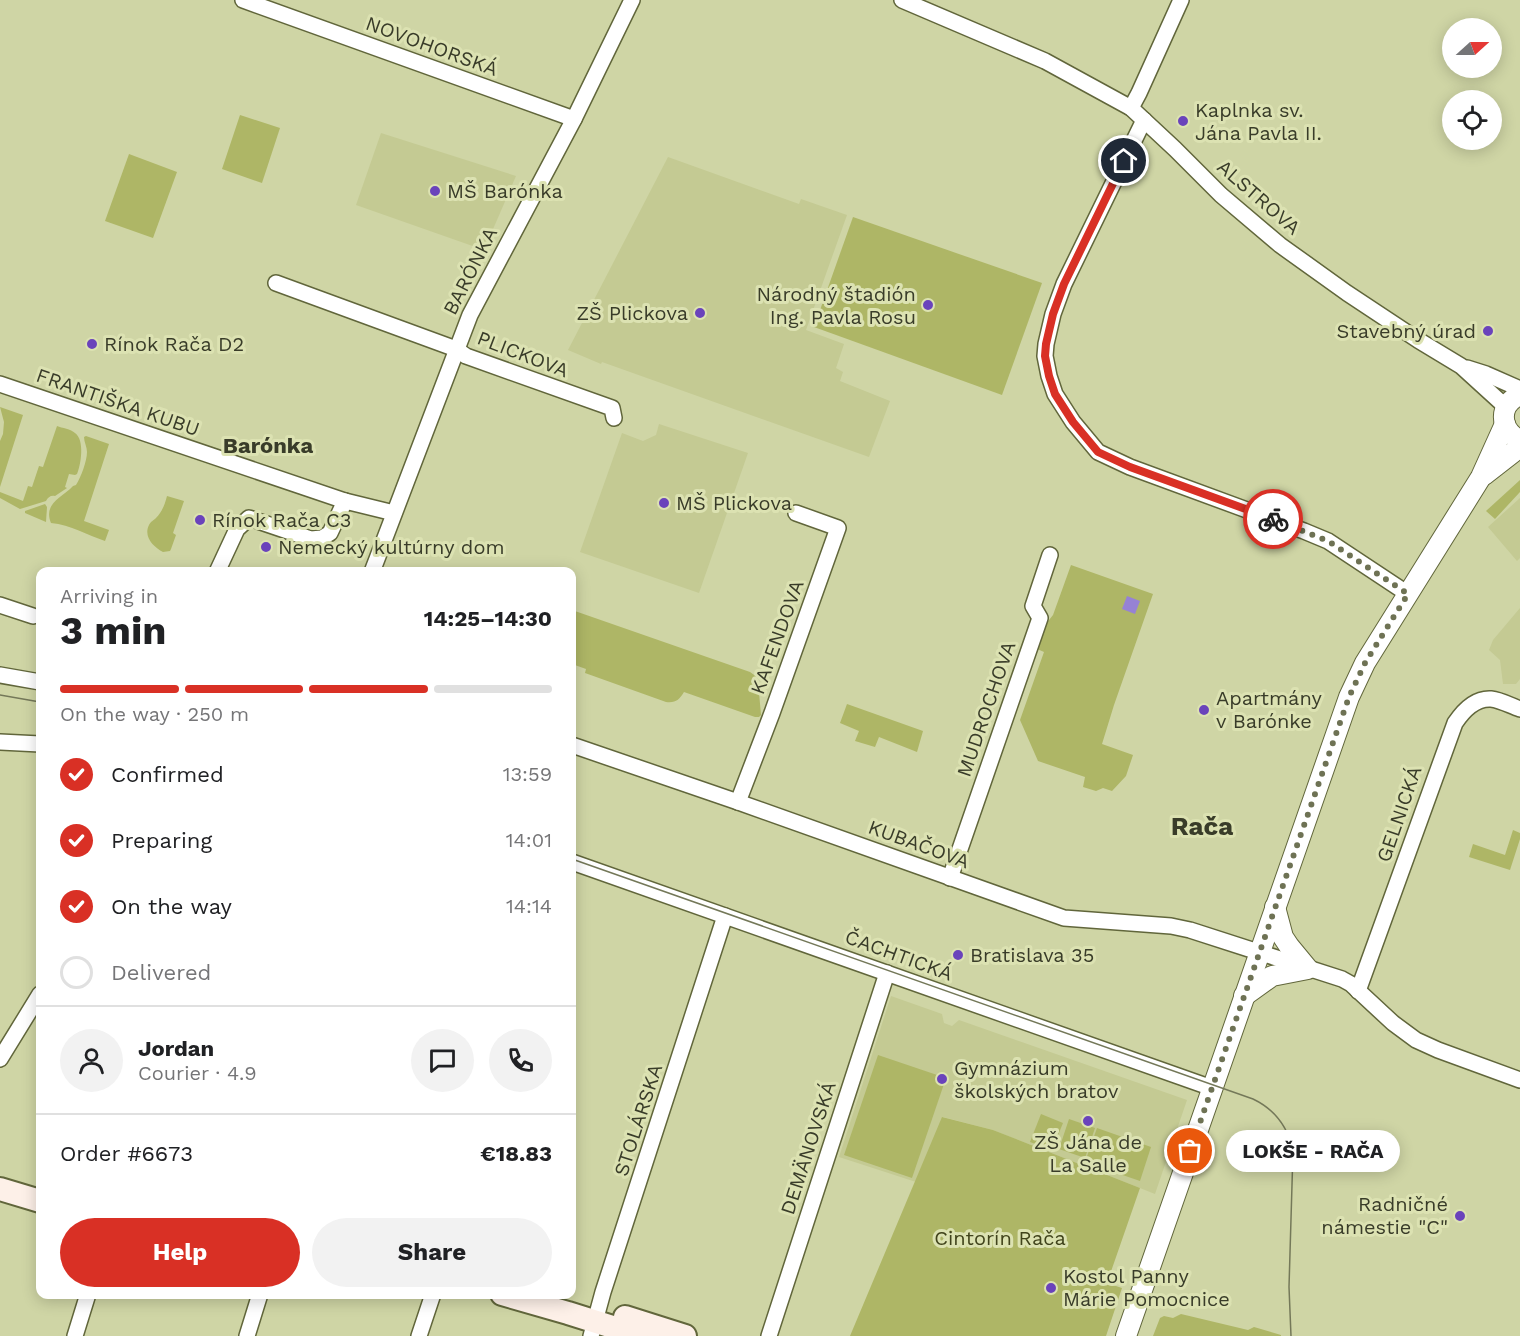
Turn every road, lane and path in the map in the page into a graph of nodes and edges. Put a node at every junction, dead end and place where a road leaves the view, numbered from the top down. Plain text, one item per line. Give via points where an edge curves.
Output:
1 (243, 0) edge
2 (632, 0) edge
3 (902, 0) edge
4 (1181, 0) edge
5 (1131, 108) junction
6 (574, 119) junction
7 (1144, 120) junction
8 (276, 283) dead end
9 (456, 349) junction
10 (1461, 366) junction
11 (0, 384) edge
12 (1520, 389) edge
13 (1510, 408) edge
14 (614, 418) dead end
15 (1520, 440) edge
16 (1520, 447) edge
17 (1482, 477) junction
18 (345, 501) junction
19 (394, 513) junction
20 (796, 513) dead end
21 (1050, 555) dead end
22 (219, 567) edge
23 (374, 567) edge
24 (1408, 594) junction
25 (0, 605) edge
26 (33, 616) dead end
27 (0, 675) edge
28 (36, 681) edge
29 (1520, 709) edge
30 (0, 742) edge
31 (36, 744) edge
32 (576, 746) edge
33 (738, 802) junction
34 (576, 867) edge
35 (950, 878) junction
36 (1275, 907) junction
37 (726, 916) junction
38 (1259, 952) junction
39 (1308, 969) junction
40 (887, 973) junction
41 (1358, 991) junction
42 (1244, 996) junction
43 (36, 1000) edge
44 (0, 1059) edge
45 (1520, 1080) edge
46 (1212, 1088) junction
47 (0, 1189) edge
48 (36, 1200) edge
49 (0, 1203) edge
50 (36, 1214) edge
51 (86, 1299) edge
52 (258, 1299) edge
53 (431, 1299) edge
54 (519, 1299) edge
55 (560, 1299) edge
56 (595, 1322) edge
57 (75, 1336) edge
58 (247, 1336) edge
59 (419, 1336) edge
60 (641, 1336) edge
61 (685, 1336) edge
62 (769, 1336) edge
63 (1126, 1336) edge

1 - 6 street, NOVOHORSKÁ
2 - 6 street, BARÓNKA
3 - 5 street, ALSTROVA via 1046,62
4 - 5 street
5 - 7 street, ALSTROVA
6 - 9 street, BARÓNKA via 470,315
7 - 10 street, ALSTROVA via 1221,195 1280,245
7 - 24 street via 1053,314 1045,356 1055,394 1098,452 1328,541
8 - 9 street, PLICKOVA
9 - 14 street, PLICKOVA via 466,356 612,408
9 - 19 street, BARÓNKA
10 - 12 street, ALSTROVA
10 - 13 street, ALSTROVA
11 - 18 street, FRANTIŠKA KUBU
13 - 15 street via 1510,434
13 - 17 street
16 - 17 street
17 - 24 street
18 - 19 street, FRANTIŠKA KUBU
18 - 22 street via 330,533 322,538 311,539 250,514 237,529
19 - 23 street, BARÓNKA
20 - 33 street, KAFENDOVA via 838,528
21 - 35 street, MUDROCHOVA via 1033,606 1040,618
24 - 36 street via 1365,663 1349,697
25 - 26 street
27 - 28 street
29 - 41 street, GELNICKÁ via 1488,699 1473,704 1455,723
30 - 31 street
32 - 33 street, KUBAČOVA
33 - 35 street, KUBAČOVA
34 - 37 street, ČACHTICKÁ
35 - 38 street, KUBAČOVA via 1064,918 1181,928
36 - 38 street
36 - 39 street via 1285,940
37 - 40 street, ČACHTICKÁ
37 - 56 street, STOLÁRSKA
38 - 39 street, KUBAČOVA
38 - 42 street
39 - 41 street, KUBAČOVA via 1342,980
39 - 42 street via 1272,976
40 - 46 street, ČACHTICKÁ
40 - 62 street, DEMÄNOVSKÁ
41 - 45 street, KUBAČOVA via 1416,1040
42 - 46 street
43 - 44 street
46 - 63 street
47 - 48 main road
49 - 50 main road
51 - 57 street
52 - 58 street
53 - 59 street
54 - 56 main road
55 - 56 main road
56 - 60 main road
56 - 61 main road

